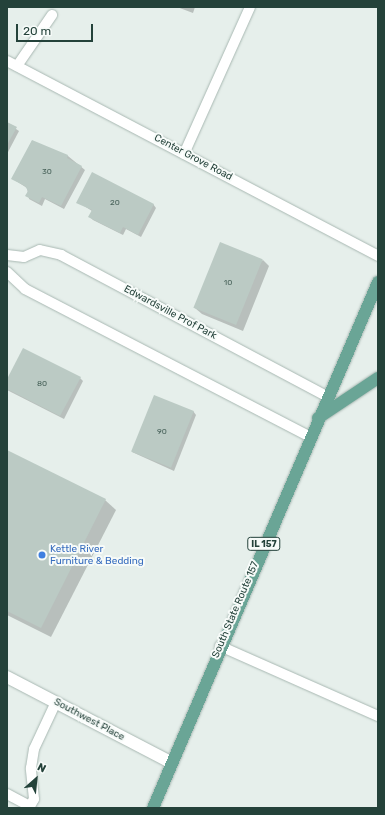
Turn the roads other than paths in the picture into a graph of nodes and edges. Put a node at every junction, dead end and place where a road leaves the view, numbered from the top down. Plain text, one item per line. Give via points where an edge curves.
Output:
1 (250, 7) edge
2 (52, 15) dead end
3 (7, 61) edge
4 (16, 66) junction
5 (184, 154) junction
6 (7, 255) edge
7 (378, 256) edge
8 (7, 272) edge
9 (378, 282) edge
10 (378, 378) edge
11 (328, 397) junction
12 (318, 418) junction
13 (310, 437) junction
14 (220, 646) junction
15 (7, 677) edge
16 (56, 702) junction
17 (378, 716) edge
18 (172, 763) junction
19 (7, 794) edge
20 (30, 807) edge
21 (153, 808) edge

1 - 5 lane
2 - 4 lane
3 - 4 lane, Center Grove Road
4 - 5 lane, Center Grove Road
5 - 7 lane, Center Grove Road
6 - 11 lane, Edwardsville Prof Park via 24,257 40,250 61,256
8 - 13 lane via 25,289
9 - 11 main road, South State Route 157 / IL 157
10 - 12 main road
11 - 12 main road, South State Route 157 / IL 157
12 - 13 main road, South State Route 157 / IL 157
13 - 14 main road, South State Route 157 / IL 157
14 - 17 lane
14 - 18 main road, South State Route 157 / IL 157
15 - 16 street, Southwest Place
16 - 18 street, Southwest Place
16 - 20 lane via 34,749 31,768 34,799
18 - 21 main road, South State Route 157 / IL 157
19 - 20 lane

